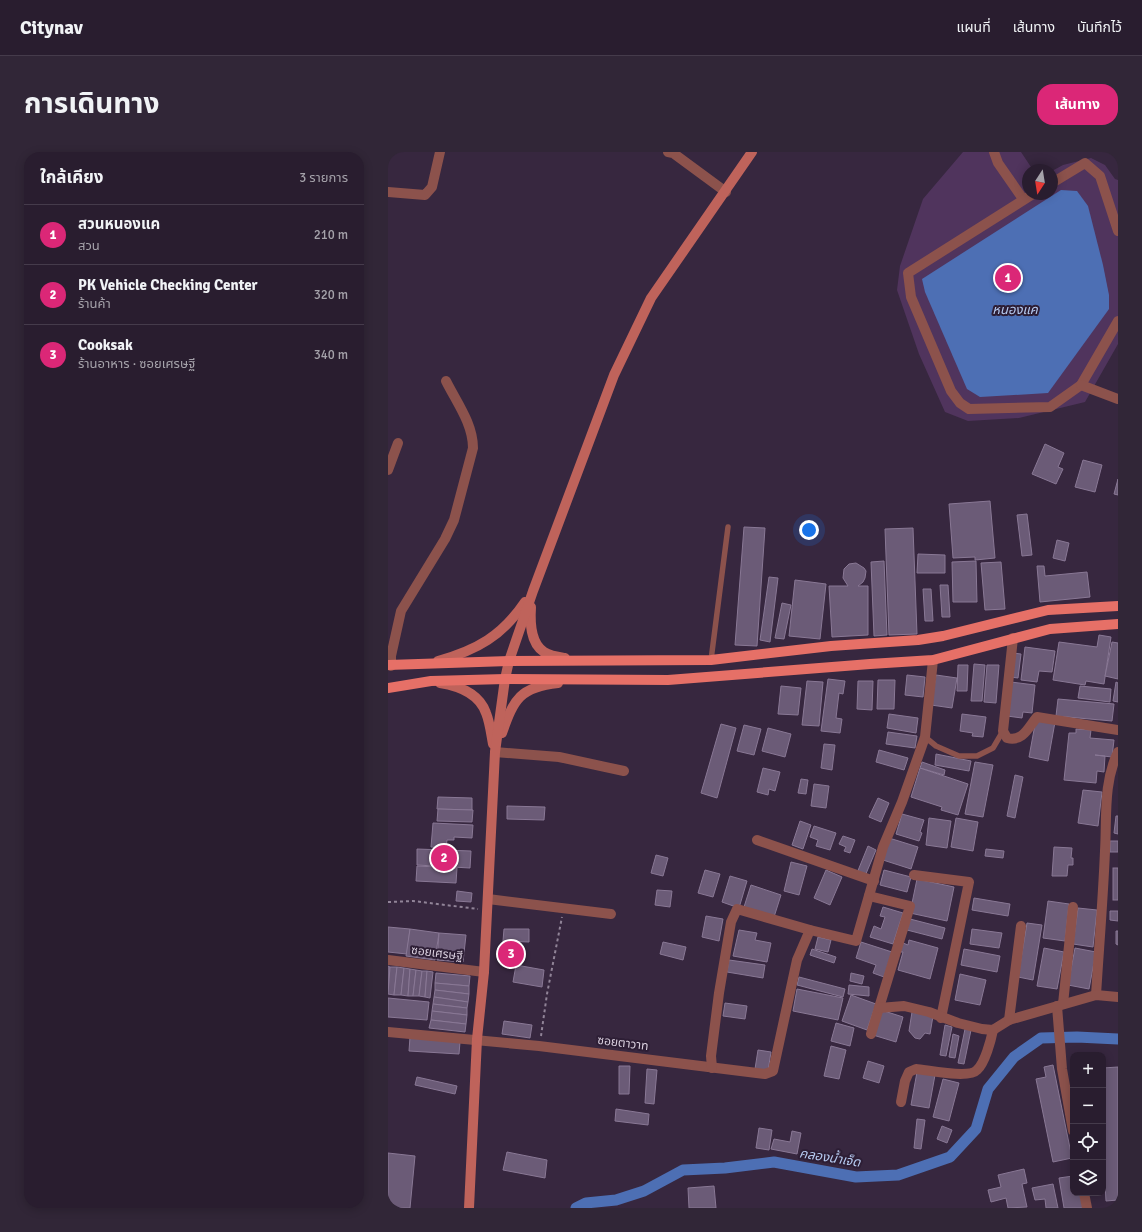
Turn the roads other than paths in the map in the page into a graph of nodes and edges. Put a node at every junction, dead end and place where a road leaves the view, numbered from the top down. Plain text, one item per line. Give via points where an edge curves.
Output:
1 (440, 152) edge
2 (668, 152) edge
3 (752, 152) edge
4 (994, 152) edge
5 (1058, 179) edge
6 (388, 192) edge
7 (726, 192) junction
8 (1022, 198) edge
9 (1022, 200) edge
10 (1118, 231) edge
11 (1118, 321) edge
12 (446, 382) dead end
13 (1081, 385) junction
14 (1118, 399) edge
15 (398, 443) dead end
16 (388, 470) edge
17 (728, 527) dead end
18 (533, 591) junction
19 (1118, 606) edge
20 (1118, 624) edge
21 (1013, 638) junction
22 (509, 660) junction
23 (575, 660) junction
24 (712, 660) junction
25 (933, 660) junction
26 (430, 664) junction
27 (390, 666) edge
28 (505, 679) junction
29 (588, 679) junction
30 (431, 681) junction
31 (388, 688) edge
32 (1118, 730) edge
33 (1003, 731) junction
34 (925, 737) junction
35 (495, 752) junction
36 (1118, 752) edge
37 (624, 771) dead end
38 (757, 840) dead end
39 (914, 875) dead end
40 (874, 881) junction
41 (870, 896) junction
42 (488, 899) junction
43 (1073, 907) dead end
44 (611, 914) dead end
45 (1022, 926) dead end
46 (810, 930) junction
47 (388, 960) edge
48 (484, 972) junction
49 (1096, 995) junction
50 (1118, 997) edge
51 (1060, 1005) junction
52 (879, 1008) junction
53 (941, 1018) junction
54 (1009, 1020) junction
55 (993, 1030) junction
56 (388, 1032) edge
57 (871, 1034) dead end
58 (477, 1039) junction
59 (712, 1068) junction
60 (901, 1102) dead end
61 (1072, 1124) edge
62 (1085, 1196) edge
63 (470, 1208) edge
64 (1087, 1208) edge

1 - 6 street via 432,187 425,195
2 - 7 street via 673,153
3 - 7 street
4 - 8 street via 998,163
5 - 10 street via 1085,163 1100,176
7 - 18 street via 651,298 617,368
9 - 13 street via 908,273 911,297 951,391 960,403 969,409 1050,407
11 - 13 street
12 - 27 street via 470,426 473,448 454,520 401,611
13 - 14 street
15 - 16 street
17 - 24 lane
18 - 22 street
18 - 23 street via 530,617 537,645 545,653
18 - 26 street via 516,616 501,631 463,654
19 - 24 main road via 1048,610 918,640 831,646
20 - 21 main road via 1050,629
21 - 25 main road
21 - 33 street
22 - 23 main road
22 - 26 main road
22 - 28 street
23 - 24 main road
25 - 29 main road via 668,680
25 - 34 street
26 - 27 main road
28 - 29 main road
28 - 30 main road
28 - 35 street
29 - 35 street via 540,685 527,691 516,701
30 - 31 main road
30 - 35 street via 458,686 478,700 486,712
32 - 33 street via 1037,717 1023,736 1014,740 1007,738
33 - 34 lane via 993,748 977,756 960,756 936,746
34 - 40 street via 883,847
35 - 37 street via 559,757
35 - 42 street
36 - 49 street via 1113,762 1106,800 1106,851
38 - 40 street
39 - 53 street via 969,882
40 - 41 street
41 - 46 street via 856,941
41 - 52 street via 910,906
42 - 44 street
42 - 48 street
43 - 51 street
45 - 54 street
46 - 59 street, ซอยตาวาท via 797,960 773,1071 765,1074
46 - 59 street via 737,909 731,922 719,993 711,1056
47 - 48 street, ซอยเศรษฐี
48 - 58 street
49 - 50 street
49 - 51 street
51 - 54 street
51 - 61 street via 1062,1069
52 - 53 street via 904,1006 929,1012
52 - 57 street
53 - 55 street via 958,1024
54 - 55 street
55 - 60 street via 977,1071 967,1074 916,1069 909,1072
56 - 58 street, ซอยตาวาท
58 - 59 street, ซอยตาวาท
58 - 63 street
62 - 64 street

